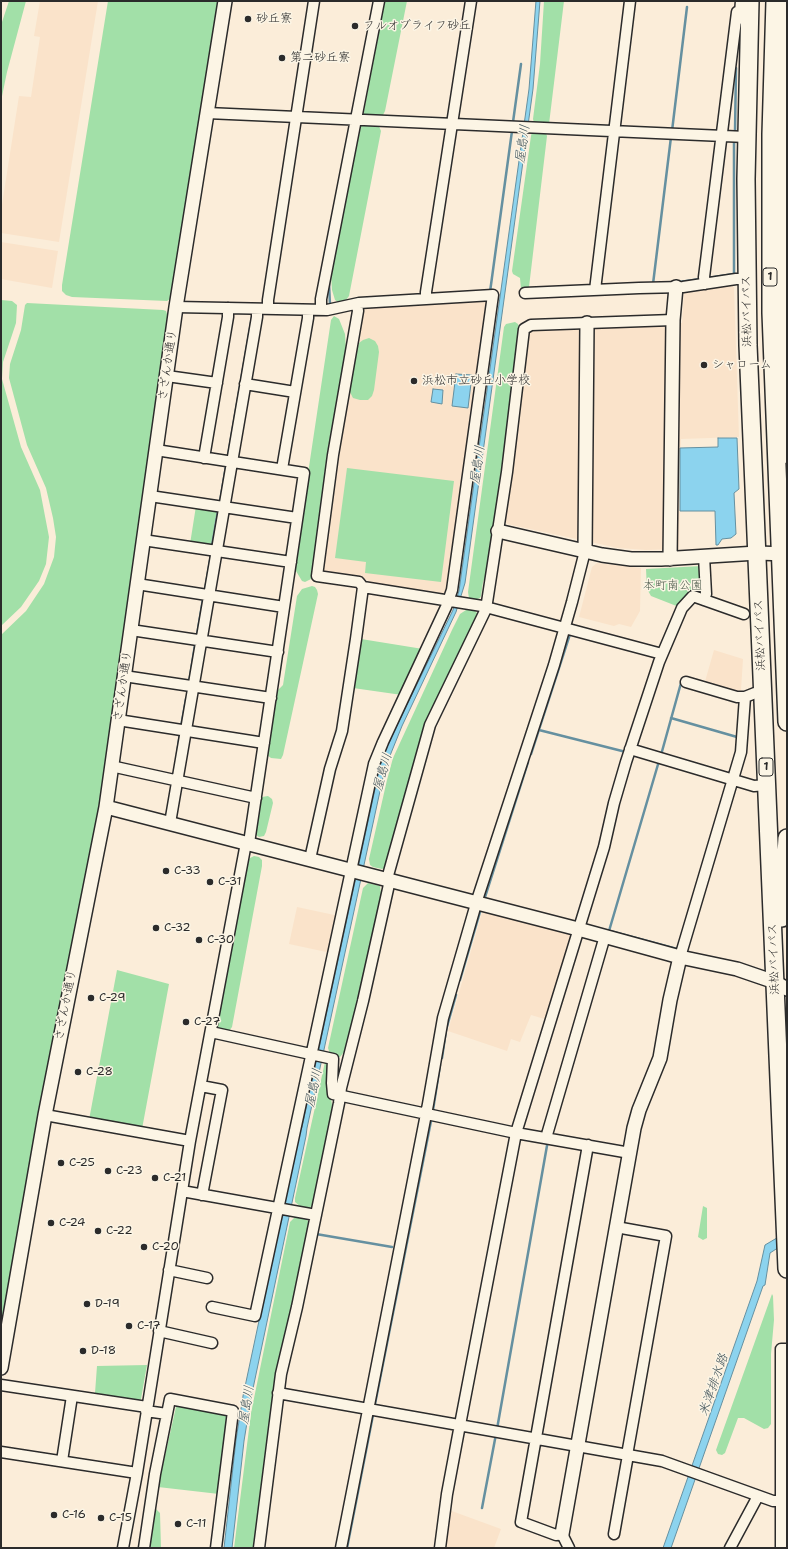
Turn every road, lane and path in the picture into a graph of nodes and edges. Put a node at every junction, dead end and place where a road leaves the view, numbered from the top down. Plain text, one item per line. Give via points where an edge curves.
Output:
1 (225, 1) edge
2 (314, 1) edge
3 (379, 1) edge
4 (471, 1) edge
5 (630, 1) edge
6 (741, 1) edge
7 (750, 1) edge
8 (781, 2) edge
9 (737, 12) dead end
10 (735, 29) junction
11 (207, 113) junction
12 (296, 118) junction
13 (356, 120) junction
14 (452, 124) junction
15 (613, 131) junction
16 (722, 136) junction
17 (746, 137) junction
18 (784, 139) edge
19 (784, 216) edge
20 (746, 279) junction
21 (705, 284) junction
22 (676, 287) junction
23 (595, 290) junction
24 (525, 293) dead end
25 (426, 299) junction
26 (357, 304) junction
27 (176, 306) junction
28 (228, 308) junction
29 (257, 309) junction
30 (268, 309) junction
31 (308, 310) junction
32 (321, 310) junction
33 (673, 320) junction
34 (588, 323) junction
35 (785, 346) edge
36 (167, 376) junction
37 (773, 378) junction
38 (217, 383) junction
39 (245, 384) junction
40 (295, 392) junction
41 (156, 450) junction
42 (204, 458) junction
43 (787, 458) edge
44 (232, 462) junction
45 (282, 469) junction
46 (150, 496) junction
47 (782, 504) edge
48 (224, 507) junction
49 (298, 518) junction
50 (498, 531) junction
51 (143, 540) junction
52 (217, 551) junction
53 (585, 551) junction
54 (772, 553) edge
55 (704, 556) junction
56 (670, 559) junction
57 (291, 562) junction
58 (137, 584) junction
59 (363, 587) junction
60 (209, 595) junction
61 (450, 600) junction
62 (704, 600) junction
63 (284, 607) junction
64 (486, 607) junction
65 (744, 614) dead end
66 (565, 628) junction
67 (131, 630) junction
68 (202, 641) junction
69 (278, 652) junction
70 (662, 654) junction
71 (786, 675) edge
72 (124, 676) junction
73 (686, 682) dead end
74 (194, 687) junction
75 (763, 693) junction
76 (745, 697) junction
77 (271, 698) junction
78 (118, 720) junction
79 (764, 722) junction
80 (787, 722) edge
81 (186, 731) junction
82 (264, 743) junction
83 (630, 749) junction
84 (112, 766) junction
85 (178, 780) junction
86 (733, 780) junction
87 (767, 785) junction
88 (256, 798) junction
89 (106, 807) junction
90 (170, 823) junction
91 (787, 838) edge
92 (248, 843) junction
93 (310, 859) junction
94 (352, 870) junction
95 (389, 879) junction
96 (477, 902) junction
97 (578, 928) junction
98 (605, 936) junction
99 (680, 957) junction
100 (781, 986) edge
101 (211, 1032) junction
102 (312, 1054) junction
103 (200, 1086) junction
104 (340, 1095) junction
105 (426, 1114) junction
106 (45, 1116) junction
107 (516, 1133) junction
108 (546, 1138) junction
109 (787, 1138) edge
110 (190, 1141) junction
111 (588, 1145) junction
112 (630, 1153) junction
113 (783, 1161) junction
114 (182, 1191) junction
115 (202, 1195) junction
116 (279, 1208) junction
117 (316, 1215) junction
118 (616, 1226) junction
119 (786, 1238) edge
120 (787, 1269) edge
121 (169, 1270) junction
122 (207, 1278) dead end
123 (212, 1306) dead end
124 (159, 1331) junction
125 (212, 1343) dead end
126 (787, 1349) edge
127 (1, 1368) edge
128 (1, 1385) edge
129 (278, 1392) junction
130 (72, 1396) junction
131 (368, 1408) junction
132 (147, 1409) junction
133 (167, 1414) junction
134 (460, 1425) junction
135 (536, 1438) junction
136 (577, 1446) junction
137 (1, 1452) edge
138 (628, 1455) junction
139 (62, 1461) junction
140 (137, 1472) junction
141 (155, 1474) junction
142 (758, 1496) junction
143 (781, 1501) junction
144 (784, 1530) edge
145 (562, 1534) junction
146 (614, 1534) dead end
147 (123, 1548) edge
148 (144, 1548) edge
149 (216, 1548) edge
150 (259, 1548) edge
151 (341, 1548) edge
152 (440, 1548) edge
153 (569, 1548) edge
154 (730, 1548) edge
155 (781, 1548) edge

1 - 11 street, さざんか通り
2 - 12 street
3 - 13 street
4 - 14 street
5 - 15 street
6 - 10 street
7 - 17 highway, 浜松バイパス / 1
8 - 18 street
8 - 37 highway, 浜松バイパス / 1 via 770,179
9 - 10 street
10 - 16 street
11 - 12 street
11 - 27 street, さざんか通り
12 - 13 street
12 - 30 street
13 - 14 street
13 - 32 street
14 - 15 street
14 - 25 street
15 - 16 street
15 - 23 street
16 - 17 street
16 - 21 street
17 - 20 highway, 浜松バイパス / 1
18 - 19 street
19 - 35 street
20 - 21 street
20 - 54 highway, 浜松バイパス / 1
21 - 22 street
22 - 23 street
22 - 33 street
23 - 24 street
25 - 26 street
25 - 61 street via 493,296
26 - 32 street
26 - 59 street via 358,311 333,455 317,576 359,582
27 - 28 street
27 - 36 street, さざんか通り
28 - 29 street
28 - 38 street
29 - 30 street
29 - 39 street
30 - 31 street
31 - 32 street
31 - 40 street
33 - 34 street
33 - 56 street
34 - 50 street via 531,325 524,329
34 - 53 street
35 - 43 street
36 - 38 street
36 - 41 street, さざんか通り
37 - 47 highway, 浜松バイパス / 1
37 - 54 highway via 767,425 764,492 766,542
38 - 42 street
39 - 40 street
39 - 44 street
40 - 45 street
41 - 42 street
41 - 46 street, さざんか通り
42 - 44 street
44 - 45 street
44 - 48 street
45 - 49 street via 304,473
46 - 48 street
46 - 51 street, さざんか通り
47 - 54 highway, 浜松バイパス / 1
48 - 49 street
48 - 52 street
49 - 57 street
50 - 53 street
50 - 64 street
51 - 52 street
51 - 58 street, さざんか通り
52 - 57 street
52 - 60 street
53 - 56 street via 631,559
53 - 66 street
54 - 55 street
54 - 71 highway, 浜松バイパス / 1
54 - 75 highway, 浜松バイパス / 1
54 - 79 highway via 772,629 769,690
55 - 56 street
55 - 62 street
57 - 63 street
58 - 60 street
58 - 67 street, さざんか通り
59 - 61 street
59 - 93 street via 342,731 330,769
60 - 63 street
60 - 68 street
61 - 64 street
61 - 94 street via 378,753
62 - 65 street
62 - 70 street via 693,596 682,608
63 - 69 street
64 - 66 street
64 - 95 street via 430,725
66 - 70 street
66 - 96 street
67 - 68 street
67 - 72 street, さざんか通り
68 - 69 street
68 - 74 street
69 - 77 street
70 - 83 street
71 - 80 highway, 浜松バイパス / 1
72 - 74 street
72 - 78 street, さざんか通り
73 - 76 street
74 - 77 street
74 - 81 street
75 - 76 street
75 - 79 highway, 浜松バイパス / 1
76 - 86 street via 743,744
77 - 82 street
78 - 81 street
78 - 84 street, さざんか通り
79 - 87 highway, 浜松バイパス / 1
81 - 82 street
81 - 85 street
82 - 88 street
83 - 86 street
83 - 97 street via 604,847
84 - 85 street
84 - 89 street, さざんか通り
85 - 88 street
85 - 90 street
86 - 87 street via 754,786
86 - 99 street
87 - 100 highway, 浜松バイパス / 1
88 - 92 street
89 - 90 street
89 - 106 street, さざんか通り
90 - 92 street
91 - 100 highway via 782,917 784,967
92 - 93 street
92 - 101 street
93 - 94 street
94 - 95 street
94 - 102 street
95 - 96 street
95 - 104 street
96 - 97 street
96 - 105 street via 443,1018
97 - 98 street
97 - 107 street
98 - 99 street
98 - 108 street
99 - 100 street via 742,970
99 - 112 street via 660,1058 639,1110
100 - 113 highway, 浜松バイパス / 1
101 - 102 street
101 - 103 street
102 - 104 street via 333,1059 333,1094
102 - 116 street
103 - 110 street
103 - 115 street via 222,1090
104 - 105 street
104 - 117 street
105 - 107 street
105 - 131 street
106 - 110 street
106 - 127 street, さざんか通り
107 - 108 street
107 - 134 street
108 - 111 street
109 - 113 highway
110 - 114 street
111 - 112 street
111 - 135 street
112 - 118 street
113 - 119 highway, 浜松バイパス / 1
114 - 115 street
114 - 121 street
115 - 116 street
116 - 117 street
116 - 123 street via 255,1316
117 - 129 street
118 - 136 street
118 - 138 street via 666,1236
119 - 120 highway, 浜松バイパス / 1
121 - 122 street
121 - 124 street
124 - 125 street
124 - 132 street
126 - 143 street via 781,1349
128 - 130 street
129 - 131 street
129 - 150 street
130 - 132 street
130 - 139 street
131 - 134 street
131 - 151 street
132 - 133 street
132 - 140 street
133 - 141 street
133 - 149 street via 170,1399 233,1412
134 - 135 street
134 - 152 street
135 - 136 street
135 - 145 street via 521,1522 556,1535
136 - 138 street
136 - 145 street
137 - 139 street
138 - 142 street via 662,1461
138 - 146 street
139 - 140 street
140 - 141 street
140 - 147 street
141 - 148 street
142 - 143 street
142 - 154 street
143 - 144 street
144 - 155 street
145 - 153 street

